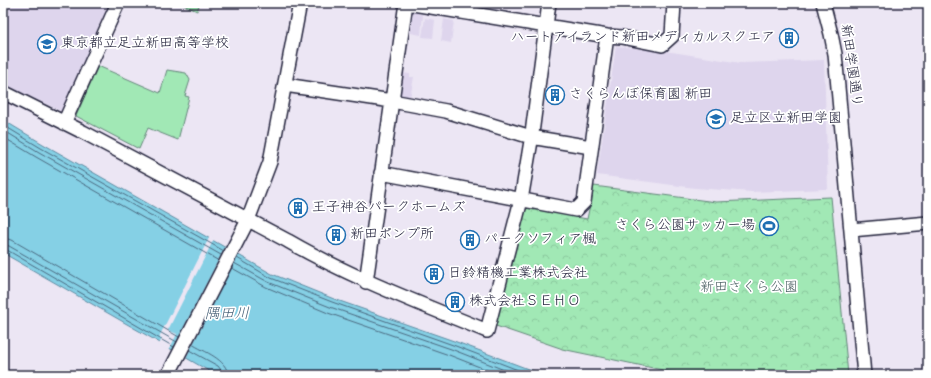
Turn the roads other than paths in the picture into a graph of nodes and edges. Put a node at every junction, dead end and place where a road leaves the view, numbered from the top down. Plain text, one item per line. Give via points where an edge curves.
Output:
1 (118, 3) edge
2 (300, 3) edge
3 (406, 3) edge
4 (549, 3) edge
5 (674, 3) edge
6 (823, 3) edge
7 (545, 26) junction
8 (608, 36) junction
9 (285, 85) junction
10 (3, 92) edge
11 (392, 101) junction
12 (64, 123) junction
13 (531, 137) junction
14 (591, 147) junction
15 (381, 173) junction
16 (521, 200) junction
17 (246, 223) junction
18 (928, 223) edge
19 (852, 230) junction
20 (366, 282) junction
21 (170, 372) edge
22 (864, 375) edge

1 - 12 street
2 - 9 street
3 - 7 street
3 - 11 street
4 - 7 street
5 - 8 street via 672,36 662,45
6 - 19 street, 新田学園通り via 835,54
7 - 8 street
7 - 13 street
8 - 14 street
9 - 11 street
9 - 17 street via 270,162
10 - 12 street
11 - 13 street via 446,111
11 - 15 street
12 - 17 street
13 - 14 street
13 - 16 street
14 - 16 street via 584,202 576,210
15 - 16 street
15 - 20 street
16 - 20 street via 487,331
17 - 20 street via 288,241
17 - 21 street
18 - 19 street
19 - 22 street, 新田学園通り

